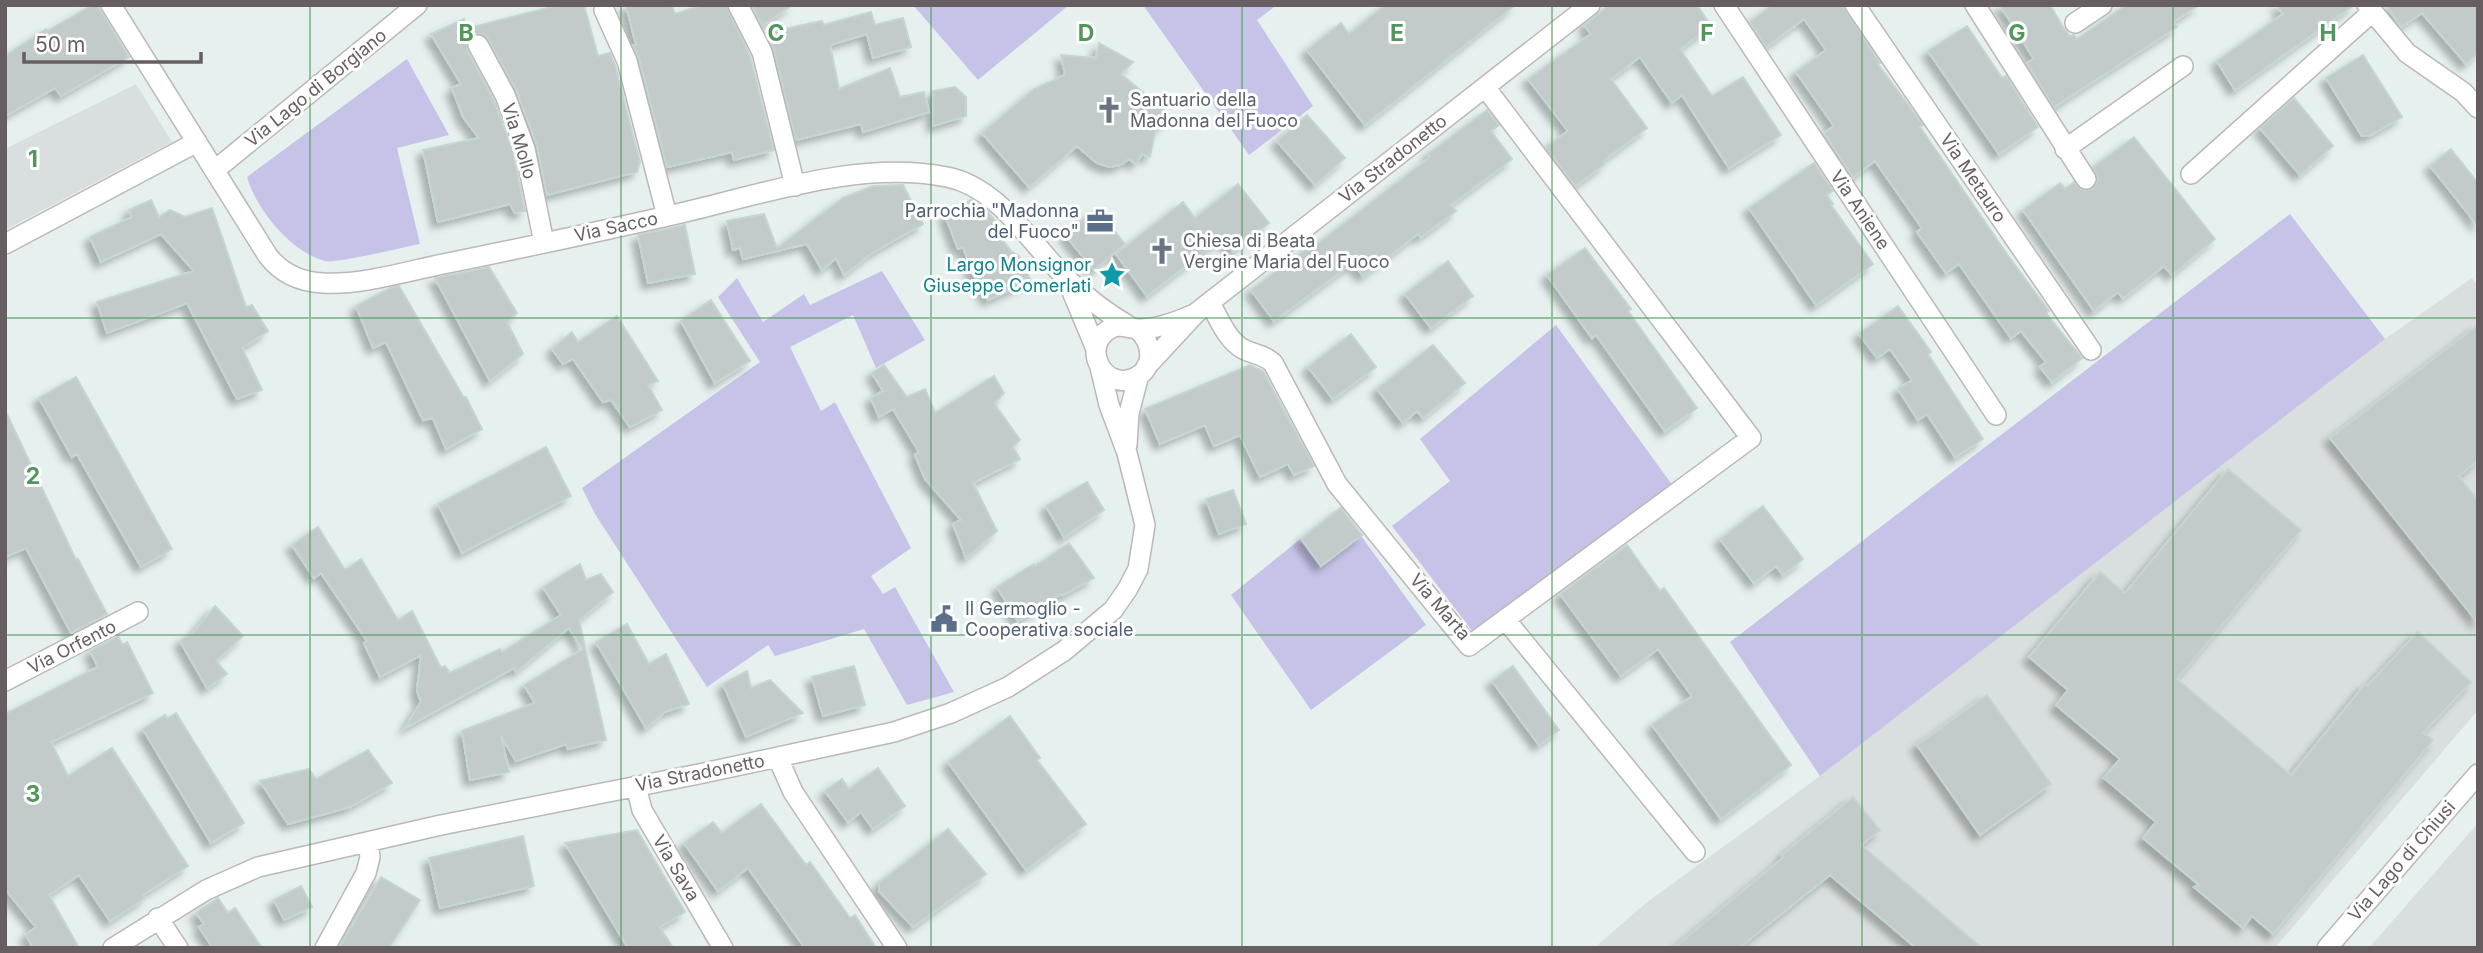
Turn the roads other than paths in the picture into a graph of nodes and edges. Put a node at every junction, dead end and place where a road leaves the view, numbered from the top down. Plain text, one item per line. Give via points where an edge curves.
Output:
1 (111, 5) edge
2 (417, 5) edge
3 (738, 5) edge
4 (1590, 5) edge
5 (1724, 5) edge
6 (1855, 5) edge
7 (1975, 5) edge
8 (2102, 5) edge
9 (2370, 9) edge
10 (604, 10) dead end
11 (2075, 23) dead end
12 (478, 45) dead end
13 (2183, 66) dead end
14 (1485, 87) junction
15 (2478, 108) edge
16 (197, 142) junction
17 (2065, 149) junction
18 (215, 170) junction
19 (2191, 174) dead end
20 (2086, 179) dead end
21 (795, 186) junction
22 (667, 216) junction
23 (544, 243) junction
24 (5, 244) edge
25 (1066, 278) junction
26 (1203, 308) junction
27 (1133, 328) junction
28 (2091, 350) dead end
29 (1098, 358) junction
30 (1143, 371) junction
31 (1996, 415) dead end
32 (1127, 453) junction
33 (138, 612) dead end
34 (1505, 620) junction
35 (5, 681) edge
36 (778, 758) junction
37 (2478, 774) edge
38 (636, 786) junction
39 (368, 842) junction
40 (1695, 852) dead end
41 (158, 918) junction
42 (113, 948) edge
43 (178, 948) edge
44 (326, 948) edge
45 (723, 948) edge
46 (897, 948) edge
47 (2327, 948) edge

1 - 16 street, Via Sacco
2 - 18 street, Via Lago di Borgiano
3 - 21 street via 762,52
4 - 14 street, Via Stradonetto
5 - 31 street, Via Aniene
6 - 28 street, Via Metauro
7 - 17 street
8 - 11 street
9 - 15 street via 2407,53
9 - 19 street
10 - 22 street via 627,61
12 - 23 street, Via Mollo via 505,95 525,149
13 - 17 street
14 - 26 street, Via Stradonetto
14 - 34 street via 1751,438
16 - 18 street, Via Sacco
16 - 24 street
17 - 20 street
18 - 23 street, Via Sacco via 268,256 280,269 302,280 345,283
21 - 22 street, Via Sacco
21 - 25 street, Via Sacco via 887,171 951,178 1001,207
22 - 23 street, Via Sacco
25 - 27 street, Via Sacco
25 - 29 street, Via Sacco
26 - 27 street, Via Stradonetto via 1167,324
26 - 30 street, Via Stradonetto
26 - 34 street, Via Marta via 1243,349 1273,363 1337,484 1469,646
27 - 29 street via 1122,325 1108,330 1098,342
27 - 30 street via 1150,346
29 - 30 street via 1107,376 1118,380 1129,380
29 - 32 street, Via Stradonetto
30 - 32 street, Via Stradonetto via 1129,413
32 - 36 street, Via Stradonetto via 1145,525 1139,569 1113,610 1088,632 1008,687 951,713 894,732
33 - 35 street, Via Orfento
34 - 40 street
36 - 38 street, Via Stradonetto
36 - 46 street via 793,792
37 - 47 street, Via Lago di Chiusi
38 - 39 street, Via Stradonetto
38 - 45 street, Via Sava via 642,810
39 - 41 street, Via Stradonetto via 258,867
39 - 44 street via 366,873
41 - 42 street, Via Stradonetto
41 - 43 street

